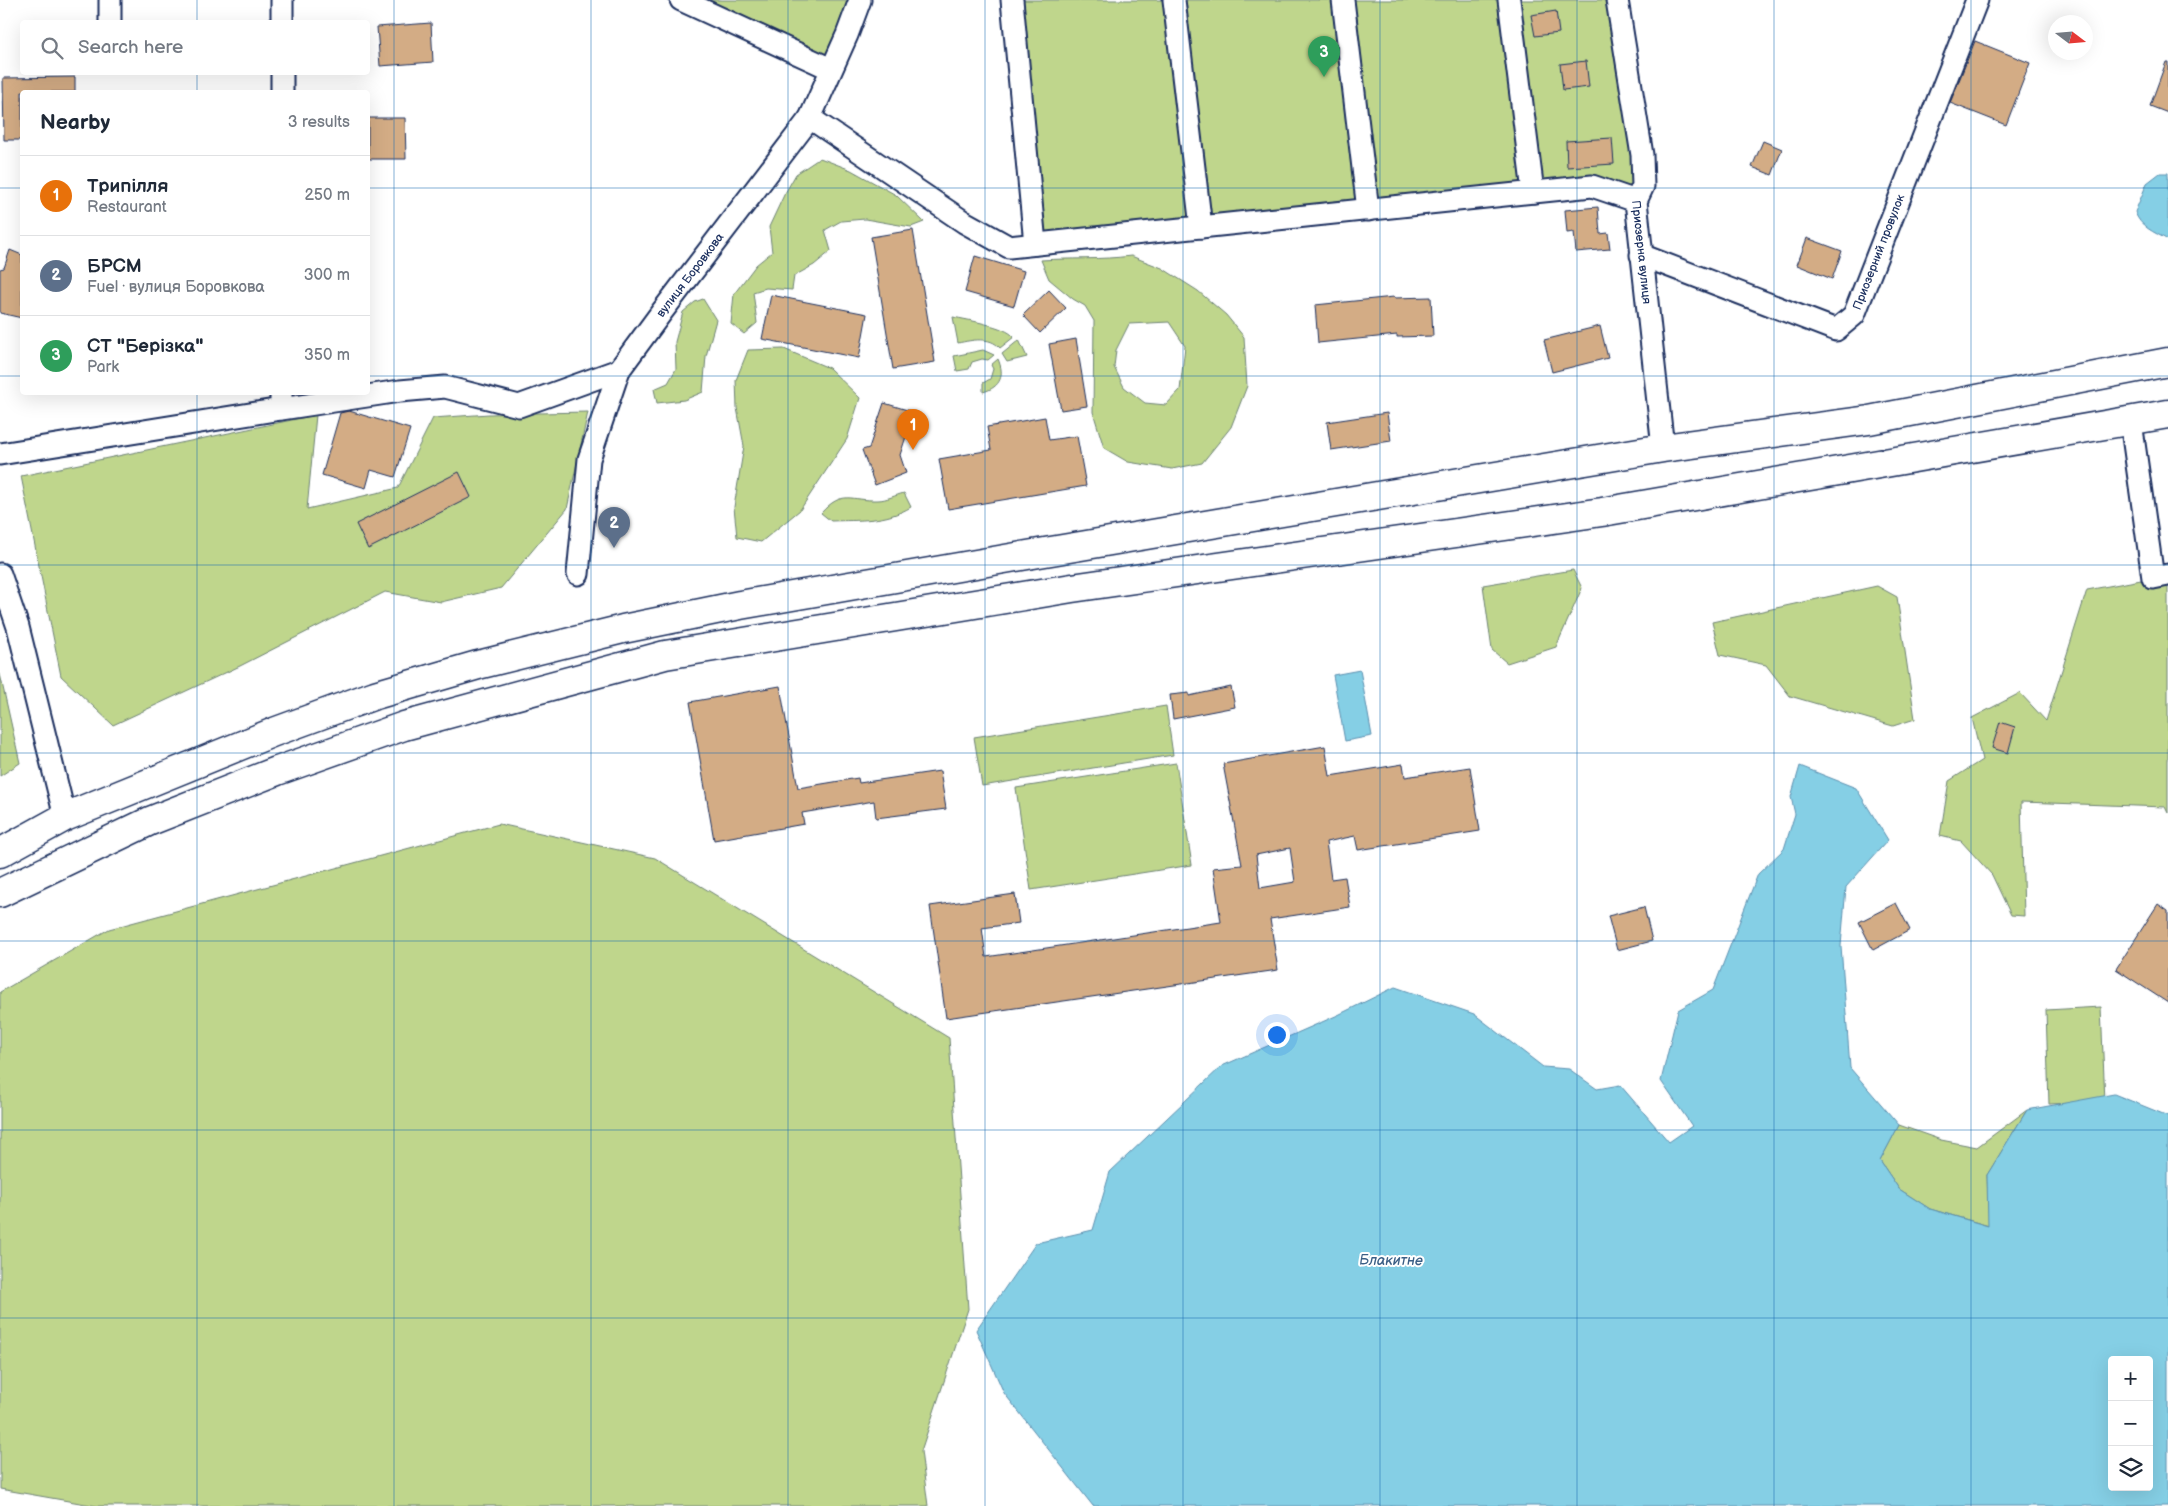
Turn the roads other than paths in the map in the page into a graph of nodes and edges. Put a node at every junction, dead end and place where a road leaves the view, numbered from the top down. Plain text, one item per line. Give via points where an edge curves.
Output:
1 (110, 0) edge
2 (282, 0) edge
3 (681, 0) edge
4 (860, 0) edge
5 (1012, 0) edge
6 (1174, 0) edge
7 (1343, 0) edge
8 (1509, 0) edge
9 (1617, 0) edge
10 (1976, 0) edge
11 (110, 20) edge
12 (282, 20) edge
13 (831, 68) junction
14 (282, 75) edge
15 (282, 90) edge
16 (810, 118) junction
17 (1533, 192) junction
18 (1636, 201) junction
19 (1368, 210) junction
20 (1201, 227) junction
21 (1035, 244) junction
22 (1641, 255) junction
23 (2168, 362) edge
24 (619, 370) junction
25 (370, 393) edge
26 (346, 395) edge
27 (281, 401) edge
28 (2168, 414) edge
29 (2131, 422) junction
30 (1662, 448) junction
31 (0, 454) edge
32 (0, 574) edge
33 (578, 574) dead end
34 (2168, 575) edge
35 (65, 817) junction
36 (0, 853) edge
37 (0, 893) edge

1 - 11 street
2 - 12 street
3 - 13 street
4 - 13 street, вулиця Боровкова
5 - 21 street
6 - 20 street
7 - 19 street
8 - 17 street
9 - 18 street, Приозерна вулиця via 1642,155 1643,186
10 - 22 street, Приозерний провулок via 1854,315 1836,330
13 - 16 street, вулиця Боровкова
14 - 15 street
16 - 21 street via 964,222 1009,247
16 - 24 street, вулиця Боровкова
17 - 18 street via 1592,186
17 - 19 street
18 - 22 street, Приозерна вулиця
19 - 20 street
20 - 21 street
22 - 30 street, Приозерна вулиця
23 - 30 main road via 1869,420
24 - 25 street via 519,406 445,387
24 - 33 street, вулиця Боровкова via 589,459
26 - 27 street
27 - 31 street
28 - 29 main road
29 - 34 street via 2153,578
29 - 37 main road via 1602,512 1072,588 665,655 404,726 277,771 150,821
30 - 35 main road via 1038,552 623,629 478,665 375,695 274,732
32 - 35 street via 18,627
35 - 36 main road

